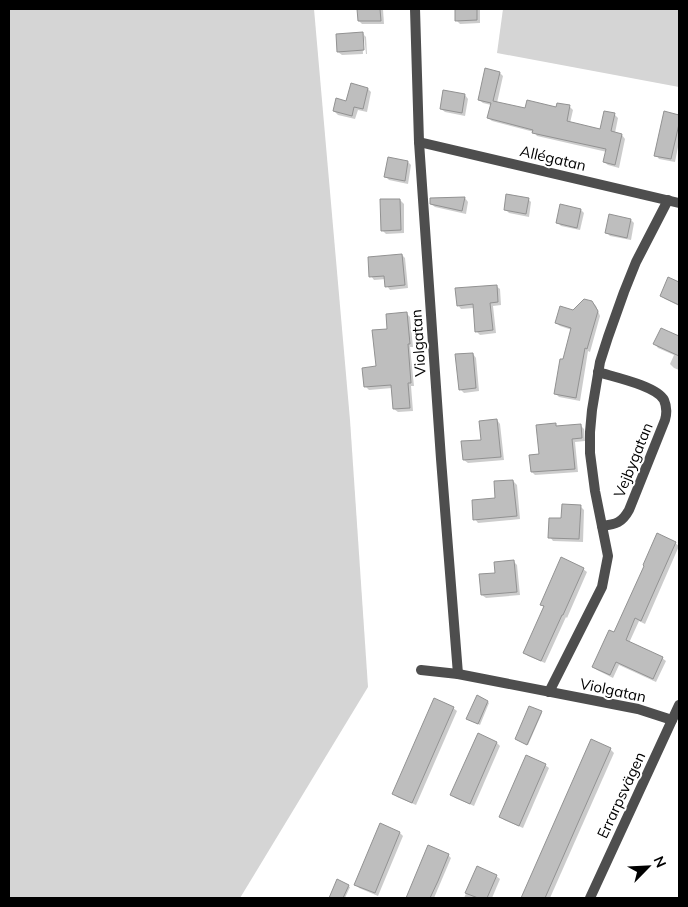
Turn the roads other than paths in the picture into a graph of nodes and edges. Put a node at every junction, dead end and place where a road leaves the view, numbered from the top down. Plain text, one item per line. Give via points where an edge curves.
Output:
1 (415, 9) edge
2 (419, 142) junction
3 (668, 200) junction
4 (679, 203) edge
5 (598, 372) junction
6 (602, 526) junction
7 (421, 670) dead end
8 (458, 674) junction
9 (549, 692) junction
10 (679, 705) edge
11 (672, 720) junction
12 (590, 898) edge

1 - 2 street, Violgatan
2 - 3 street, Allégatan
2 - 8 street, Violgatan
3 - 4 street, Allégatan
3 - 5 street, Vejbygatan via 636,262
5 - 6 street, Vejbygatan via 590,453
5 - 6 street, Vejbygatan via 658,393 664,399 667,412 625,518
6 - 9 street, Vejbygatan via 608,556 602,587
7 - 8 street, Violgatan
8 - 9 street, Violgatan
9 - 11 street, Violgatan via 638,709
10 - 11 street, Errarpsvägen
11 - 12 street, Errarpsvägen

